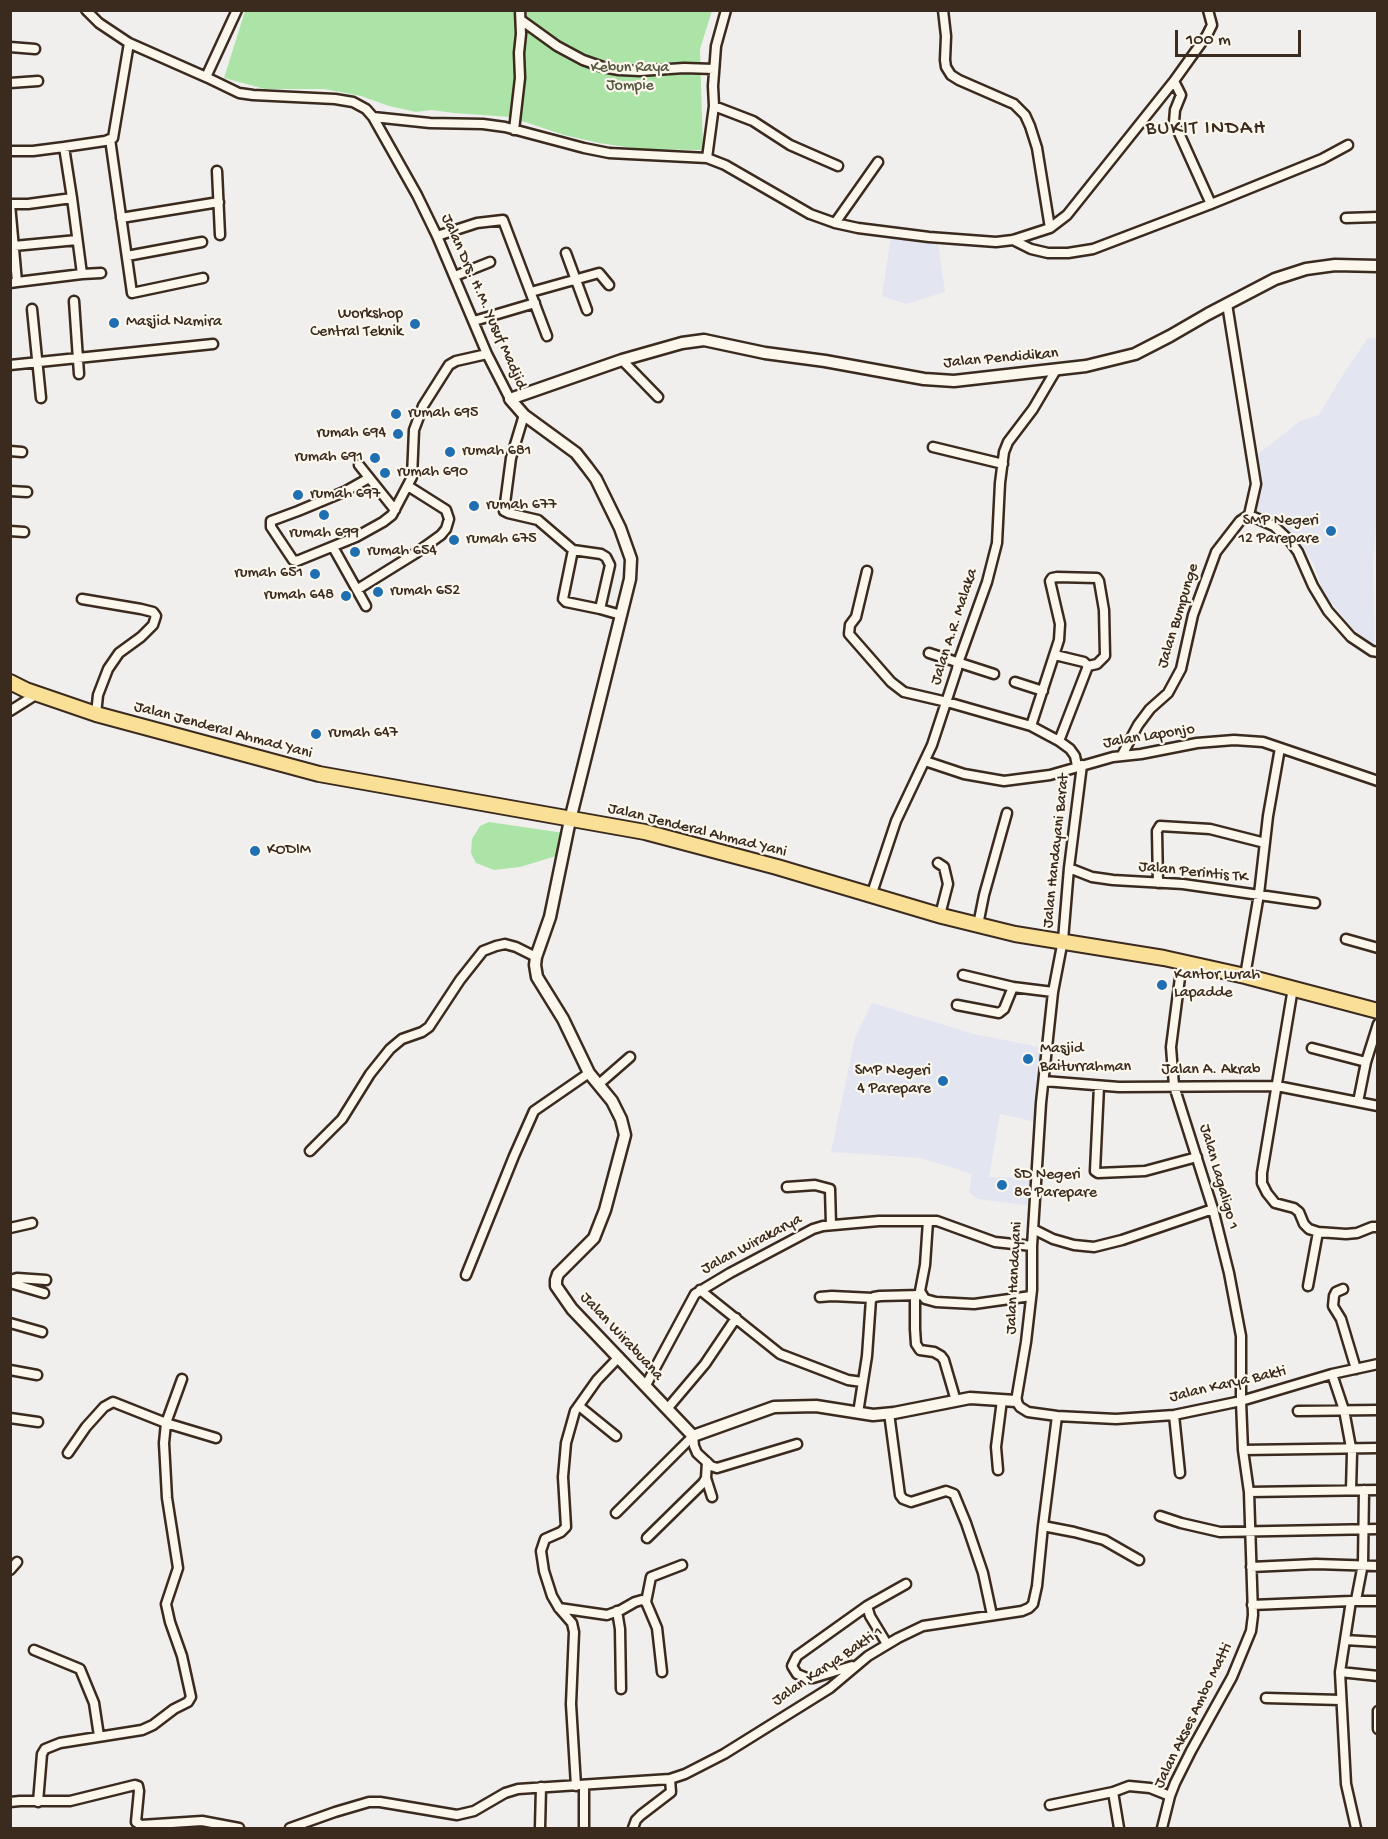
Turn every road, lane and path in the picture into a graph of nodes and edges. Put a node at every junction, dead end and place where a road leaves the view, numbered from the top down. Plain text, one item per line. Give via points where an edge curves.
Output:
1 (86, 10) edge
2 (237, 10) edge
3 (726, 10) edge
4 (943, 10) edge
5 (1208, 10) edge
6 (520, 15) edge
7 (129, 43) junction
8 (10, 47) edge
9 (35, 49) dead end
10 (714, 69) junction
11 (207, 76) junction
12 (38, 81) dead end
13 (1174, 81) junction
14 (10, 83) edge
15 (714, 106) junction
16 (374, 117) junction
17 (514, 130) junction
18 (110, 139) junction
19 (1348, 145) dead end
20 (64, 147) junction
21 (10, 151) edge
22 (707, 158) junction
23 (878, 162) dead end
24 (838, 166) dead end
25 (217, 171) dead end
26 (72, 198) junction
27 (219, 202) junction
28 (11, 204) edge
29 (1211, 204) junction
30 (1377, 217) edge
31 (121, 218) junction
32 (1346, 218) dead end
33 (836, 223) junction
34 (1050, 228) junction
35 (220, 235) dead end
36 (437, 236) junction
37 (77, 240) junction
38 (1013, 240) junction
39 (202, 242) dead end
40 (14, 246) junction
41 (566, 253) dead end
42 (127, 256) junction
43 (490, 262) dead end
44 (1377, 266) edge
45 (101, 273) dead end
46 (82, 274) junction
47 (455, 276) junction
48 (202, 278) dead end
49 (576, 279) junction
50 (14, 282) edge
51 (609, 285) dead end
52 (531, 292) junction
53 (74, 301) dead end
54 (534, 303) junction
55 (1227, 304) junction
56 (32, 309) dead end
57 (587, 310) dead end
58 (474, 321) junction
59 (547, 336) dead end
60 (213, 344) dead end
61 (487, 354) junction
62 (78, 357) junction
63 (622, 360) junction
64 (37, 362) junction
65 (10, 365) edge
66 (1056, 370) junction
67 (79, 374) dead end
68 (658, 397) dead end
69 (41, 398) dead end
70 (510, 399) junction
71 (524, 415) junction
72 (933, 447) dead end
73 (10, 451) edge
74 (22, 452) dead end
75 (1003, 464) junction
76 (359, 465) dead end
77 (369, 478) junction
78 (408, 486) junction
79 (10, 491) edge
80 (27, 492) dead end
81 (395, 510) junction
82 (1249, 515) junction
83 (10, 531) edge
84 (24, 532) dead end
85 (333, 547) junction
86 (573, 550) junction
87 (867, 571) dead end
88 (358, 589) junction
89 (82, 600) dead end
90 (366, 606) dead end
91 (600, 609) junction
92 (621, 615) junction
93 (1377, 652) edge
94 (929, 653) dead end
95 (1055, 655) junction
96 (958, 663) junction
97 (1088, 666) junction
98 (994, 674) dead end
99 (10, 682) edge
100 (1015, 682) dead end
101 (1043, 691) junction
102 (37, 694) junction
103 (947, 702) junction
104 (10, 711) edge
105 (96, 714) junction
106 (1031, 726) junction
107 (1059, 741) junction
108 (1280, 748) junction
109 (1122, 755) junction
110 (925, 760) junction
111 (1079, 766) junction
112 (1377, 781) edge
113 (1007, 813) dead end
114 (570, 820) junction
115 (1265, 843) junction
116 (938, 863) dead end
117 (1069, 868) junction
118 (1158, 883) junction
119 (1259, 894) junction
120 (871, 896) junction
121 (1315, 903) dead end
122 (940, 915) junction
123 (978, 925) junction
124 (1346, 939) dead end
125 (1063, 940) junction
126 (1377, 948) edge
127 (536, 957) junction
128 (1182, 962) junction
129 (963, 975) dead end
130 (1245, 976) junction
131 (1013, 987) junction
132 (1293, 988) junction
133 (1053, 992) junction
134 (957, 1005) dead end
135 (1377, 1011) edge
136 (1377, 1024) edge
137 (1312, 1048) dead end
138 (630, 1057) dead end
139 (1366, 1062) junction
140 (589, 1072) junction
141 (1044, 1081) junction
142 (599, 1084) junction
143 (1099, 1086) junction
144 (1174, 1086) junction
145 (1277, 1086) junction
146 (1358, 1102) junction
147 (1377, 1106) edge
148 (310, 1151) dead end
149 (1197, 1157) junction
150 (787, 1187) dead end
151 (1213, 1209) junction
152 (928, 1221) junction
153 (32, 1223) dead end
154 (831, 1225) junction
155 (1377, 1227) edge
156 (10, 1228) edge
157 (1033, 1229) junction
158 (1318, 1232) junction
159 (1032, 1246) junction
160 (466, 1275) dead end
161 (46, 1280) dead end
162 (10, 1281) edge
163 (1308, 1286) dead end
164 (1343, 1289) dead end
165 (700, 1290) junction
166 (44, 1293) dead end
167 (919, 1294) junction
168 (1031, 1296) junction
169 (820, 1297) dead end
170 (873, 1298) junction
171 (736, 1318) junction
172 (10, 1323) edge
173 (42, 1332) dead end
174 (619, 1358) junction
175 (1377, 1364) edge
176 (1356, 1369) junction
177 (10, 1370) edge
178 (1332, 1374) junction
179 (37, 1375) dead end
180 (182, 1379) dead end
181 (862, 1382) junction
182 (646, 1385) junction
183 (1002, 1400) junction
184 (956, 1401) junction
185 (1016, 1401) junction
186 (1240, 1401) junction
187 (579, 1406) junction
188 (667, 1409) junction
189 (1344, 1410) junction
190 (1377, 1410) edge
191 (1298, 1411) dead end
192 (858, 1413) junction
193 (889, 1413) junction
194 (1174, 1415) junction
195 (1057, 1416) junction
196 (10, 1418) edge
197 (38, 1422) dead end
198 (166, 1423) junction
199 (616, 1436) dead end
200 (693, 1436) junction
201 (216, 1438) dead end
202 (797, 1444) dead end
203 (1351, 1448) junction
204 (1377, 1448) edge
205 (1243, 1450) junction
206 (68, 1454) dead end
207 (707, 1462) junction
208 (998, 1470) dead end
209 (1180, 1473) dead end
210 (706, 1478) junction
211 (1351, 1490) junction
212 (1364, 1490) junction
213 (1377, 1490) edge
214 (1249, 1492) junction
215 (712, 1497) dead end
216 (616, 1513) dead end
217 (1160, 1516) dead end
218 (1043, 1526) junction
219 (1363, 1529) junction
220 (1377, 1529) edge
221 (1251, 1532) junction
222 (647, 1538) dead end
223 (1139, 1560) dead end
224 (17, 1562) dead end
225 (1363, 1564) junction
226 (682, 1565) dead end
227 (1377, 1566) edge
228 (1251, 1567) junction
229 (10, 1570) edge
230 (906, 1584) dead end
231 (1354, 1601) junction
232 (1377, 1601) edge
233 (646, 1602) junction
234 (1252, 1605) junction
235 (867, 1606) junction
236 (559, 1608) junction
237 (617, 1611) junction
238 (992, 1615) junction
239 (1345, 1640) junction
240 (1377, 1642) edge
241 (887, 1644) junction
242 (34, 1650) dead end
243 (855, 1666) junction
244 (663, 1672) dead end
245 (1340, 1672) junction
246 (1377, 1676) edge
247 (621, 1689) dead end
248 (1266, 1698) dead end
249 (1341, 1700) junction
250 (1377, 1711) edge
251 (1377, 1729) edge
252 (99, 1736) junction
253 (670, 1779) junction
254 (580, 1786) junction
255 (541, 1787) junction
256 (1113, 1792) junction
257 (1170, 1796) junction
258 (10, 1802) edge
259 (38, 1802) junction
260 (1050, 1806) dead end
261 (239, 1828) edge
262 (290, 1828) edge
263 (540, 1828) edge
264 (584, 1828) edge
265 (633, 1828) edge
266 (1119, 1828) edge
267 (1162, 1828) edge
268 (1356, 1828) edge

1 - 7 street
2 - 11 street
3 - 10 street
4 - 34 street via 945,60 951,75 1014,104 1025,115 1037,148
5 - 13 street via 1212,25
6 - 10 street via 557,46 603,67 640,71
6 - 17 street via 520,78
7 - 11 street
7 - 18 street
8 - 9 street
10 - 15 street
11 - 16 street via 239,93 353,102
12 - 14 street
13 - 29 street via 1181,94 1174,122
13 - 34 street via 1068,215
15 - 22 street
15 - 24 street via 753,121 790,145
16 - 17 street via 483,124
16 - 36 street, Jalan Drs. H.M. Yusuf Madjid
17 - 22 street via 609,153
18 - 20 street
18 - 31 street
19 - 29 street
20 - 21 street
20 - 26 street
22 - 33 street via 810,214
23 - 33 street
25 - 27 street
26 - 28 street
26 - 37 street
27 - 31 street
27 - 35 street
28 - 40 street
29 - 38 street via 1093,249 1048,253
30 - 32 street
31 - 42 street
33 - 38 street via 967,241
34 - 38 street
36 - 47 street, Jalan Drs. H.M. Yusuf Madjid
36 - 52 street via 477,223 504,220
37 - 40 street
37 - 46 street
39 - 42 street
40 - 50 street
41 - 49 street
42 - 48 street via 132,293
43 - 47 street
44 - 55 street, Jalan Pendidikan via 1335,264 1306,269 1275,279
45 - 46 street
46 - 50 street
47 - 58 street, Jalan Drs. H.M. Yusuf Madjid
49 - 51 street via 599,273
49 - 52 street
49 - 57 street
52 - 54 street
53 - 62 street
54 - 58 street
54 - 59 street
55 - 66 street, Jalan Pendidikan via 1135,354
55 - 82 street via 1256,484
56 - 64 street
58 - 61 street, Jalan Drs. H.M. Yusuf Madjid
60 - 62 street
61 - 70 street, Jalan Drs. H.M. Yusuf Madjid
61 - 78 street via 452,362 423,406 416,423 413,473
62 - 64 street
62 - 67 street
63 - 66 street, Jalan Pendidikan via 704,340 924,379 954,381
63 - 68 street
63 - 70 street, Jalan Pendidikan
64 - 65 street
64 - 69 street
66 - 75 street, Jalan A.R. Malaka via 1008,442
70 - 71 street, Jalan Drs. H.M. Yusuf Madjid
71 - 86 street via 511,458 504,511 538,520
71 - 92 street, Jalan Drs. H.M. Yusuf Madjid via 576,453 596,479 620,528 632,568
72 - 75 street
73 - 74 street
75 - 96 street, Jalan A.R. Malaka via 997,543
76 - 77 street
77 - 81 street
77 - 85 street via 270,522 294,561
78 - 81 street
78 - 88 street via 446,510 446,530
79 - 80 street
81 - 85 street via 383,522
82 - 93 street via 1274,526 1290,541 1328,611 1351,637
82 - 109 street, Jalan Bumpunge via 1216,552 1193,615 1180,669 1168,693 1138,725
83 - 84 street
85 - 88 street
86 - 91 street via 604,555 609,561
86 - 91 street via 563,599
87 - 103 street via 856,617 849,629 853,640 904,692
88 - 90 street
89 - 105 street via 141,609 156,616 153,625 119,652 108,669
91 - 92 street
92 - 114 street, Jalan Drs. H.M. Yusuf Madjid
94 - 96 street
95 - 97 street
95 - 97 street via 1060,624 1050,581 1057,576 1097,578 1104,610 1105,656
95 - 101 street
96 - 98 street
96 - 103 street, Jalan A.R. Malaka
97 - 107 street
99 - 102 highway, Jalan Jenderal Ahmad Yani
100 - 101 street
101 - 106 street
102 - 104 street
102 - 105 highway, Jalan Jenderal Ahmad Yani
103 - 106 street
103 - 110 street, Jalan A.R. Malaka
105 - 114 highway, Jalan Jenderal Ahmad Yani via 320,774
106 - 107 street
107 - 111 street via 1073,753
108 - 109 street, Jalan Laponjo via 1234,740
108 - 112 street, Jalan Laponjo
108 - 115 street
109 - 111 street, Jalan Laponjo
110 - 111 street, Jalan Laponjo via 964,774 1004,781 1050,775
110 - 120 street, Jalan A.R. Malaka via 896,821
111 - 117 street, Jalan Handayani Barat
113 - 123 street
114 - 120 highway, Jalan Jenderal Ahmad Yani via 645,832
114 - 127 street via 550,917
115 - 118 street via 1210,829 1160,826
115 - 119 street
116 - 122 street via 944,867 948,884
117 - 118 street, Jalan Perintis TK via 1092,877
117 - 125 street, Jalan Handayani Barat
118 - 119 street, Jalan Perintis TK
119 - 121 street, Jalan Perintis TK
119 - 130 street
120 - 122 highway, Jalan Jenderal Ahmad Yani
122 - 123 highway, Jalan Jenderal Ahmad Yani
123 - 125 highway, Jalan Jenderal Ahmad Yani
124 - 126 street
125 - 128 highway, Jalan Jenderal Ahmad Yani
125 - 133 street, Jalan Handayani
127 - 140 street, Jalan Wirabuana via 537,976
127 - 148 street via 505,944 483,951 429,1027 390,1049 342,1119
128 - 130 highway, Jalan Jenderal Ahmad Yani
128 - 144 street, Jalan Lagaligo 1 via 1171,1047
129 - 131 street
130 - 132 highway, Jalan Jenderal Ahmad Yani
131 - 133 street
131 - 134 street via 999,1013
132 - 135 highway, Jalan Jenderal Ahmad Yani
132 - 145 street
133 - 141 street, Jalan Handayani
136 - 139 street
137 - 139 street
138 - 142 street
139 - 146 street
140 - 142 street, Jalan Wirabuana
140 - 160 street via 534,1111
141 - 143 street, Jalan A. Akrab
141 - 157 street, Jalan Handayani
142 - 174 street, Jalan Wirabuana via 618,1111 624,1139 594,1238 558,1274 556,1286 572,1309
143 - 144 street, Jalan A. Akrab
143 - 149 street via 1095,1171 1145,1171
144 - 145 street, Jalan A. Akrab
144 - 149 street, Jalan Lagaligo 1
145 - 146 street, Jalan A. Akrab
145 - 158 street via 1262,1183 1275,1203 1294,1208 1309,1229
146 - 147 street, Jalan A. Akrab
149 - 151 street, Jalan Lagaligo 1
150 - 154 street via 828,1187
151 - 157 street via 1094,1247 1053,1239
151 - 186 street, Jalan Lagaligo 1 via 1241,1336
152 - 154 street, Jalan Wirakarya
152 - 159 street, Jalan Wirakarya via 946,1223 995,1242
152 - 167 street
153 - 156 street
154 - 165 street, Jalan Wirakarya via 813,1229
155 - 158 street via 1346,1234
157 - 159 street, Jalan Handayani
158 - 163 street
159 - 168 street, Jalan Handayani
161 - 162 street
162 - 166 street
164 - 176 street via 1336,1292 1333,1306 1341,1319
165 - 171 street
165 - 182 street, Jalan Wirakarya
167 - 168 street via 936,1302 974,1304
167 - 170 street
167 - 184 street via 916,1344 920,1350 934,1352 944,1360
168 - 185 street, Jalan Handayani
169 - 170 street
170 - 181 street
171 - 181 street via 780,1354
171 - 188 street via 705,1364
172 - 173 street
174 - 182 street, Jalan Wirabuana
174 - 187 street
175 - 176 street, Jalan Karya Bakti
176 - 178 street, Jalan Karya Bakti
177 - 179 street
178 - 186 street, Jalan Karya Bakti
178 - 189 street
180 - 198 street
181 - 192 street
182 - 188 street, Jalan Wirabuana
183 - 184 street via 974,1397
183 - 185 street
183 - 208 street via 996,1447
184 - 193 street
185 - 195 street, Jalan Karya Bakti via 1028,1412
186 - 194 street, Jalan Karya Bakti
186 - 205 street, Jalan Akses Ambo Matti
187 - 199 street
187 - 236 street via 566,1443 566,1527 545,1539 541,1551 544,1571
188 - 200 street, Jalan Wirabuana
189 - 190 street
189 - 191 street
189 - 203 street
192 - 193 street
192 - 200 street via 816,1406 774,1407
193 - 238 street via 900,1495 911,1502 946,1491 954,1494 983,1573
194 - 195 street, Jalan Karya Bakti via 1116,1419
194 - 209 street
195 - 218 street, Jalan Karya Bakti 1
196 - 197 street
198 - 201 street
198 - 206 street via 113,1402 86,1427
198 - 252 street via 167,1498 178,1568 166,1604 191,1697 149,1727
200 - 207 street via 695,1450
200 - 216 street
202 - 207 street via 717,1468
203 - 204 street
203 - 205 street
203 - 211 street
205 - 214 street, Jalan Akses Ambo Matti
207 - 210 street
210 - 215 street
210 - 222 street
211 - 212 street
211 - 214 street
212 - 213 street
212 - 219 street
214 - 221 street, Jalan Akses Ambo Matti
217 - 221 street via 1220,1532
218 - 223 street via 1104,1540
218 - 238 street, Jalan Karya Bakti 1 via 1033,1604 1022,1611
219 - 220 street
219 - 221 street
219 - 225 street
221 - 228 street, Jalan Akses Ambo Matti
224 - 229 street
225 - 227 street
225 - 228 street
225 - 231 street
226 - 233 street via 651,1577
228 - 234 street, Jalan Akses Ambo Matti
230 - 235 street
231 - 232 street
231 - 234 street
231 - 239 street
233 - 237 street via 635,1602
233 - 244 street via 657,1629
234 - 257 street, Jalan Akses Ambo Matti via 1251,1631 1232,1677
235 - 241 street
235 - 243 street via 797,1656 792,1666 797,1674 807,1678
236 - 237 street via 607,1615
236 - 254 street via 572,1623 575,1637 571,1704
237 - 247 street
238 - 241 street, Jalan Karya Bakti 1 via 922,1626
239 - 240 street
239 - 245 street
241 - 243 street, Jalan Karya Bakti 1
242 - 252 street via 80,1669 94,1703
243 - 253 street, Jalan Karya Bakti 1 via 830,1688 724,1754
245 - 246 street
245 - 249 street
248 - 249 street
249 - 268 street via 1346,1784
250 - 251 street
252 - 259 street via 45,1749
253 - 254 street, Jalan Karya Bakti 1
253 - 265 street via 671,1792 641,1815
254 - 255 street, Jalan Karya Bakti 1
254 - 264 street
255 - 262 street, Jalan Karya Bakti 1 via 505,1793 464,1814 369,1802
255 - 263 street
256 - 257 street via 1138,1786
256 - 260 street
256 - 266 street
257 - 267 street, Jalan Akses Ambo Matti
258 - 259 street
259 - 261 street via 70,1801 135,1785 139,1791 136,1822 141,1826 202,1821

